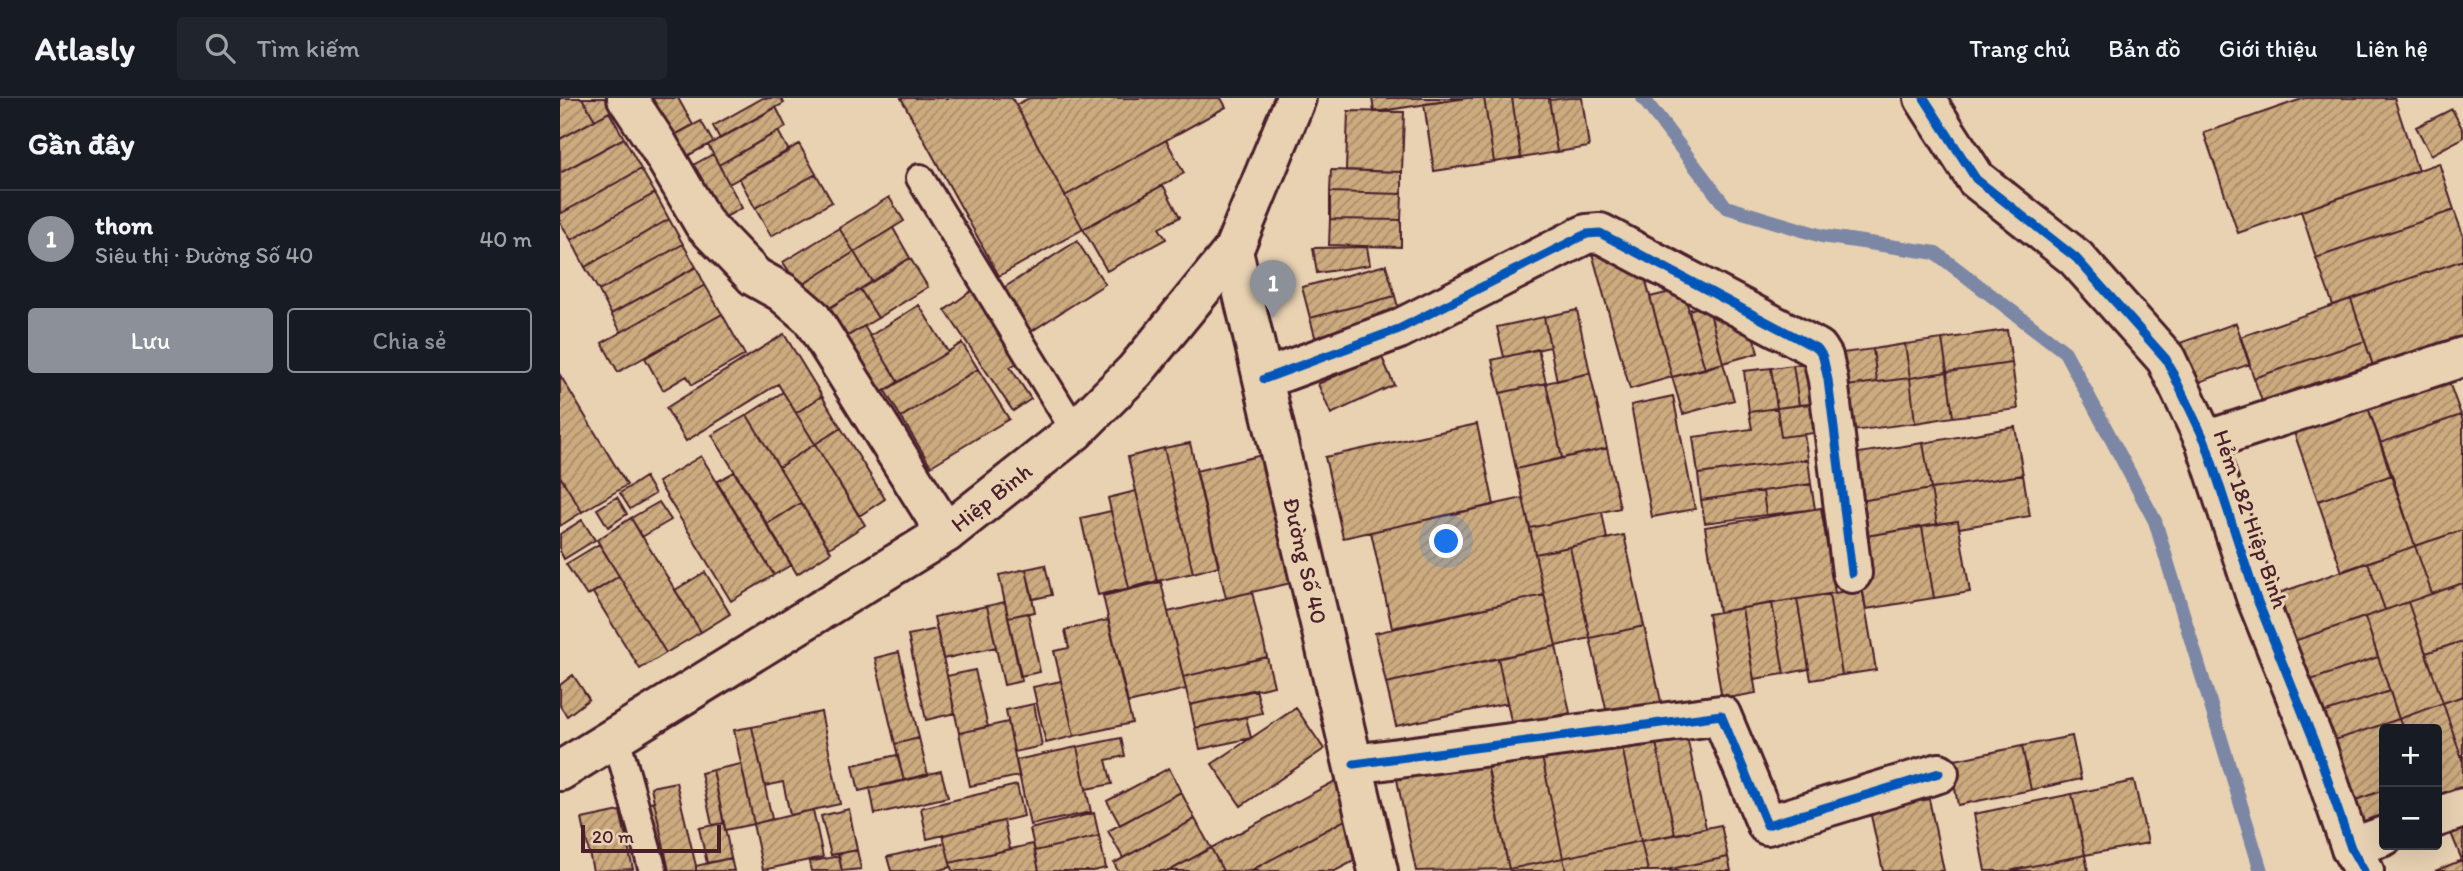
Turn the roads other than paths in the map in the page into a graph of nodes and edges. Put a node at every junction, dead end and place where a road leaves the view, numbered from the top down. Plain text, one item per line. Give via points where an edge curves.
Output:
1 (627, 98) edge
2 (1296, 98) edge
3 (1924, 98) edge
4 (920, 178) dead end
5 (1233, 251) junction
6 (2463, 356) edge
7 (1264, 379) junction
8 (1075, 430) junction
9 (2205, 441) junction
10 (946, 533) junction
11 (1852, 573) dead end
12 (617, 737) junction
13 (1354, 764) junction
14 (560, 771) edge
15 (1939, 773) dead end
16 (2463, 808) edge
17 (2442, 815) edge
18 (2366, 852) edge
19 (653, 871) edge
20 (1378, 871) edge

1 - 10 street via 705,224 755,277 811,317
2 - 5 street, Hiệp Bình
3 - 9 street, Hẻm 182 Hiệp Bình via 1976,179 2076,258 2166,359
4 - 8 lane
5 - 7 street, Đường Số 40
5 - 8 street, Hiệp Bình via 1135,371
6 - 9 street
7 - 11 street via 1398,330 1580,237 1600,233 1818,349 1828,380
7 - 13 street, Đường Số 40
8 - 10 street, Hiệp Bình
9 - 18 street, Hẻm 182 Hiệp Bình via 2256,597 2316,746
10 - 12 street, Hiệp Bình
12 - 14 street, Hiệp Bình
12 - 19 lane
13 - 15 street via 1721,715 1767,825
13 - 20 street, Đường Số 40
16 - 17 street

